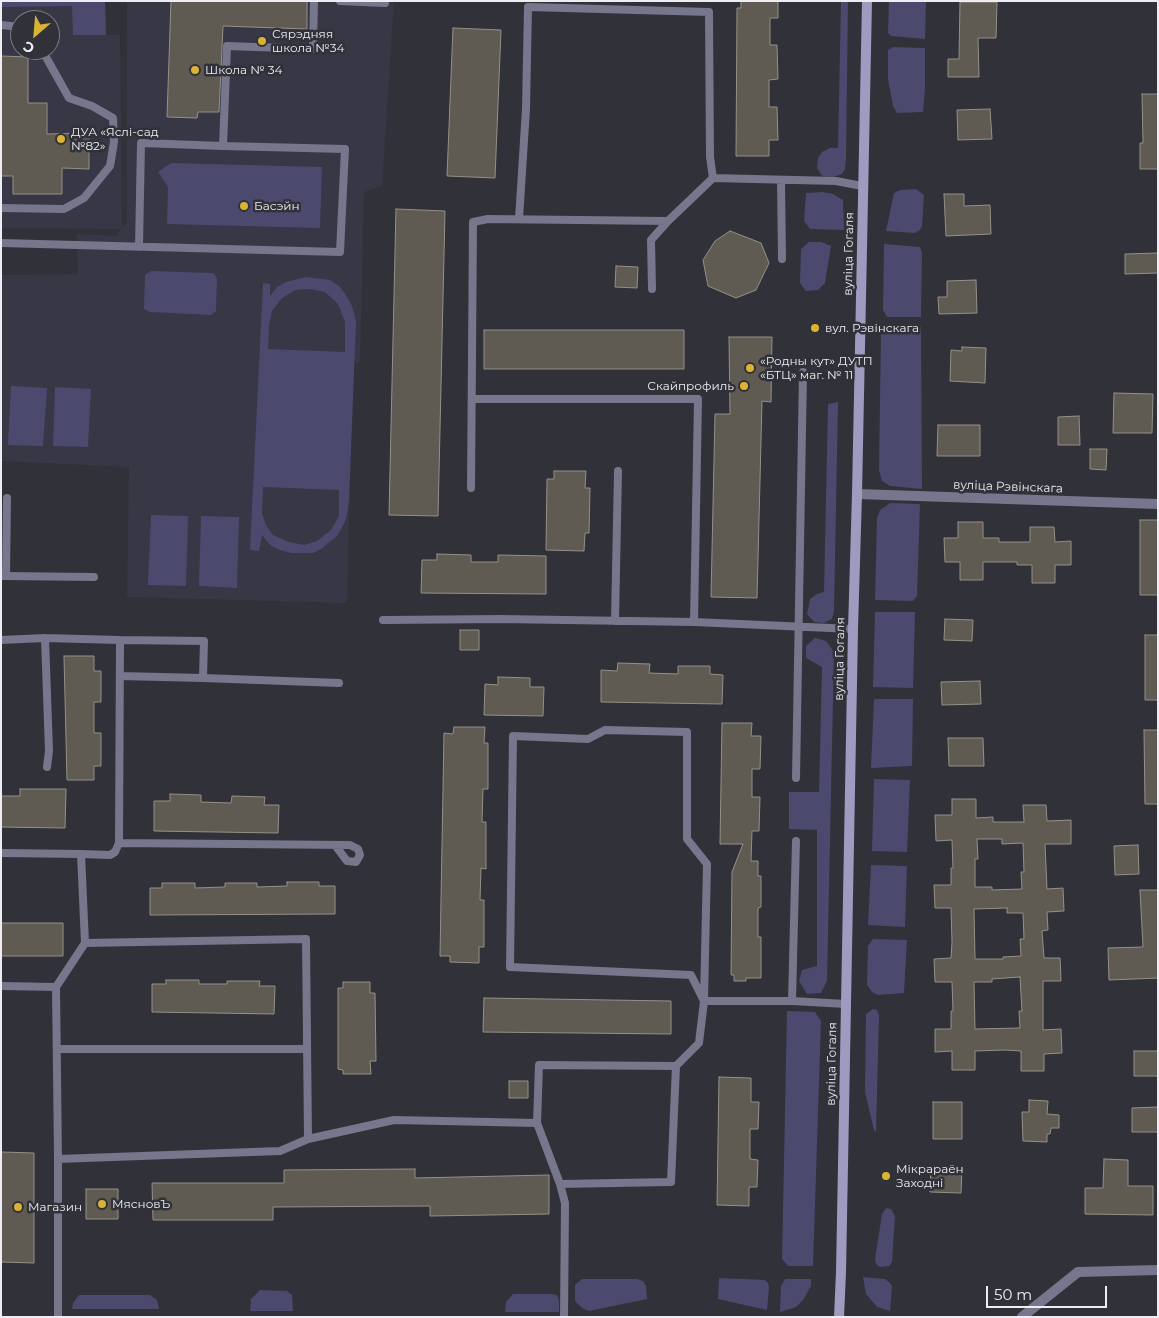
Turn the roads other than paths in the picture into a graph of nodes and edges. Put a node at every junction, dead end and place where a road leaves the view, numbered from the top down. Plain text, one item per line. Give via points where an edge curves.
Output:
1 (314, 1) edge
2 (340, 1) edge
3 (866, 1) edge
4 (385, 3) dead end
5 (47, 60) edge
6 (223, 146) junction
7 (713, 178) junction
8 (781, 180) junction
9 (862, 186) junction
10 (1, 208) edge
11 (519, 219) junction
12 (668, 220) junction
13 (1, 243) edge
14 (139, 247) junction
15 (782, 259) dead end
16 (652, 290) dead end
17 (803, 372) dead end
18 (472, 399) junction
19 (618, 471) dead end
20 (471, 488) dead end
21 (857, 494) junction
22 (7, 498) dead end
23 (1158, 504) edge
24 (3, 576) edge
25 (94, 577) dead end
26 (383, 620) dead end
27 (615, 621) junction
28 (694, 622) junction
29 (798, 628) junction
30 (852, 629) junction
31 (45, 638) junction
32 (1, 640) edge
33 (120, 640) junction
34 (120, 676) junction
35 (203, 678) junction
36 (339, 683) dead end
37 (47, 767) dead end
38 (796, 778) dead end
39 (796, 841) dead end
40 (119, 842) junction
41 (335, 845) dead end
42 (1, 853) edge
43 (81, 854) junction
44 (85, 943) junction
45 (1, 986) edge
46 (56, 987) junction
47 (704, 1001) junction
48 (792, 1001) junction
49 (846, 1004) junction
50 (57, 1049) junction
51 (307, 1049) junction
52 (676, 1066) junction
53 (537, 1123) junction
54 (308, 1139) junction
55 (58, 1159) junction
56 (560, 1184) junction
57 (1158, 1270) edge
58 (58, 1317) edge
59 (564, 1317) edge
60 (839, 1317) edge
61 (1022, 1317) edge

1 - 6 lane via 313,49 227,46
2 - 4 lane
3 - 9 main road, вуліца Гогаля
5 - 10 lane via 68,98 113,118 110,166 84,198 64,209
6 - 14 lane via 141,143
6 - 14 lane via 345,149 340,252
7 - 8 lane
7 - 11 lane via 710,157 710,12 528,8
7 - 12 lane
8 - 9 lane via 836,181
8 - 15 lane
9 - 21 main road, вуліца Гогаля
11 - 12 lane
11 - 18 lane via 473,222
12 - 16 lane via 651,240
13 - 14 lane
17 - 29 lane
18 - 20 lane
18 - 28 lane via 698,399
19 - 27 lane
21 - 23 street, вуліца Рэвінскага
21 - 30 main road, вуліца Гогаля
22 - 24 lane
24 - 25 lane
26 - 27 lane via 501,618
27 - 28 lane
28 - 29 lane
29 - 30 lane
29 - 38 lane
30 - 49 main road, вуліца Гогаля
31 - 32 lane
31 - 33 lane
31 - 37 lane
33 - 34 lane
33 - 35 lane via 204,641
34 - 35 lane
34 - 40 lane
35 - 36 lane
39 - 48 lane
40 - 41 lane
40 - 43 lane via 110,855
42 - 43 lane
43 - 44 lane
44 - 46 lane
44 - 51 lane via 306,939
45 - 46 lane
46 - 50 lane
47 - 47 lane via 692,975 510,968 513,736 588,739 606,730 687,732 687,839 707,864
47 - 48 lane
47 - 52 lane via 699,1042
48 - 49 lane
49 - 60 main road, вуліца Гогаля
50 - 51 lane
50 - 55 lane
51 - 54 lane
52 - 53 lane via 539,1065
52 - 56 lane via 671,1182
53 - 54 lane via 394,1120
53 - 56 lane
54 - 55 lane via 280,1150
55 - 58 lane
56 - 59 lane via 565,1203
57 - 61 street via 1078,1272

